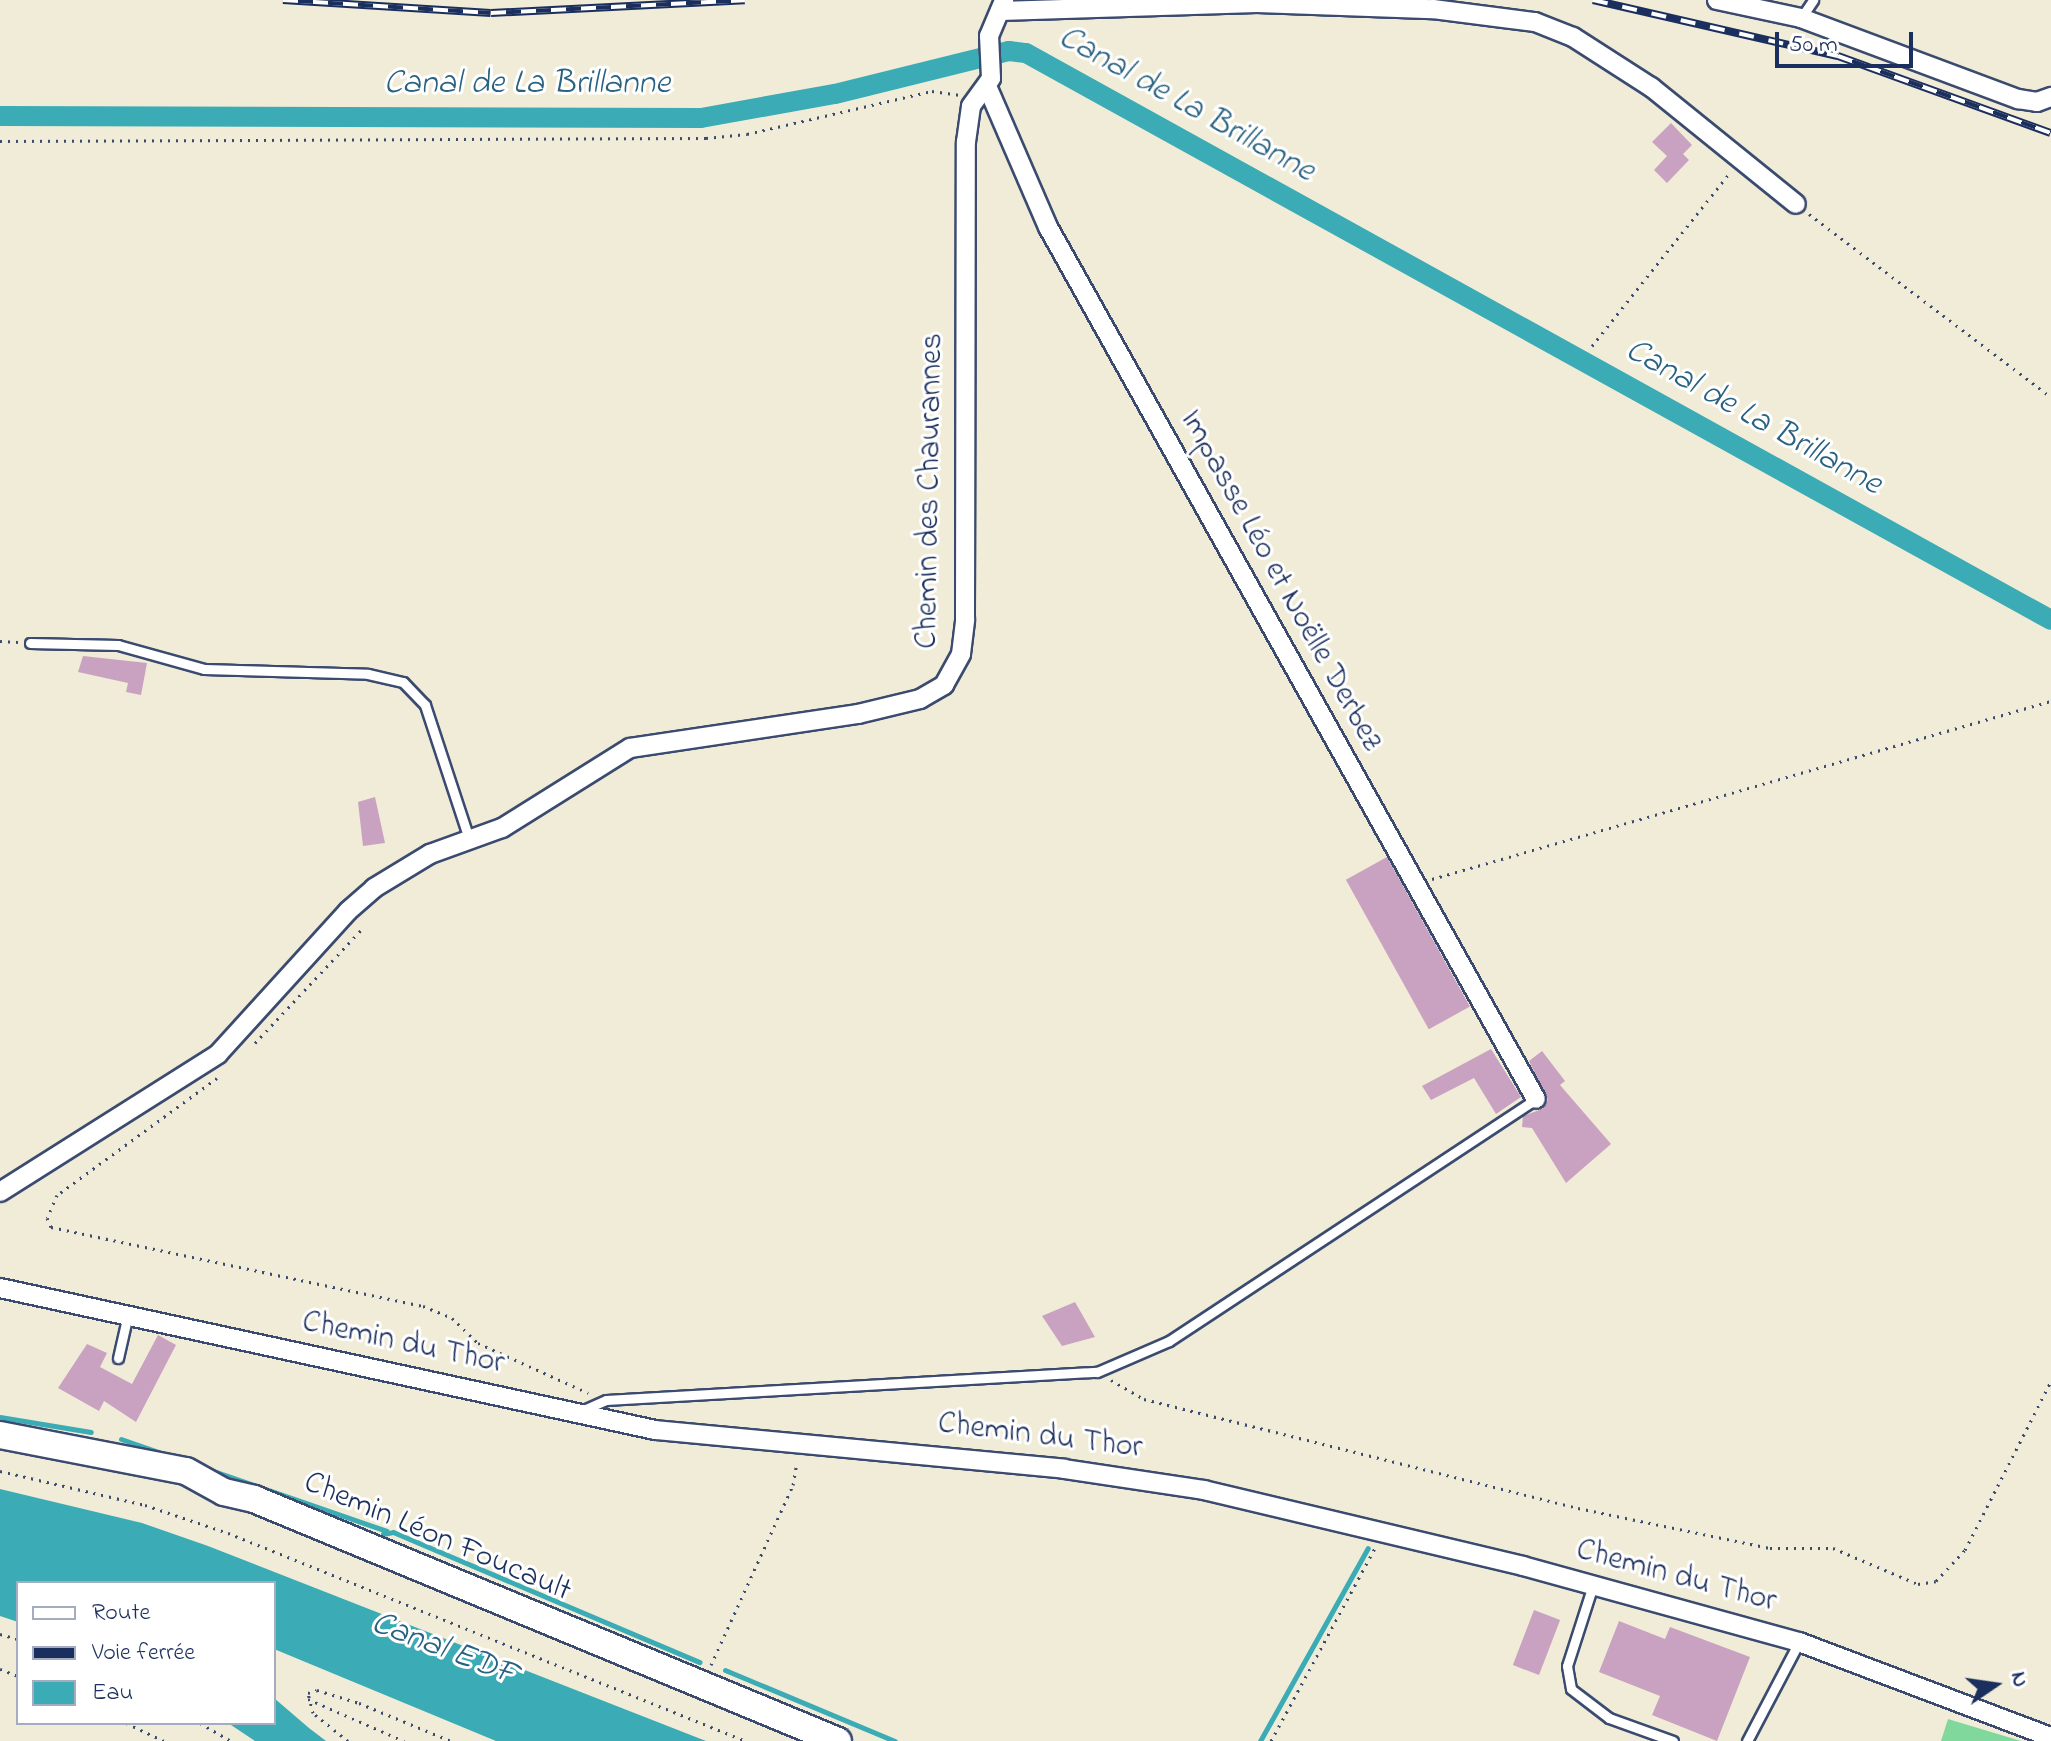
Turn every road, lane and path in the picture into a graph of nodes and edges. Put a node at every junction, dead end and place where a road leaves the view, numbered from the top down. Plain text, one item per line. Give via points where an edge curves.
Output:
1 (1717, 0) edge
2 (1813, 0) edge
3 (1002, 5) edge
4 (1801, 18) junction
5 (987, 86) junction
6 (2051, 97) edge
7 (973, 102) junction
8 (0, 141) edge
9 (1741, 158) junction
10 (1796, 204) joint
11 (1592, 346) dead end
12 (2051, 397) edge
13 (0, 641) edge
14 (30, 643) joint
15 (2051, 701) edge
16 (469, 839) junction
17 (1429, 881) dead end
18 (362, 929) dead end
19 (245, 1054) dead end
20 (223, 1073) dead end
21 (1536, 1099) joint
22 (0, 1192) edge
23 (0, 1288) edge
24 (128, 1314) junction
25 (118, 1358) dead end
26 (1097, 1372) junction
27 (2051, 1381) edge
28 (601, 1401) junction
29 (578, 1412) junction
30 (0, 1435) edge
31 (796, 1443) junction
32 (0, 1471) edge
33 (1383, 1534) junction
34 (1593, 1585) junction
35 (1799, 1642) junction
36 (703, 1685) junction
37 (308, 1699) junction
38 (130, 1725) edge
39 (203, 1725) edge
40 (2051, 1737) edge
41 (164, 1741) edge
42 (231, 1741) edge
43 (348, 1741) edge
44 (404, 1741) edge
45 (451, 1741) edge
46 (746, 1741) edge
47 (838, 1741) edge
48 (1271, 1741) edge
49 (1673, 1741) edge
50 (1747, 1741) edge

1 - 4 street
2 - 4 lane
3 - 5 street
3 - 9 street via 1257,3 1433,9 1524,19 1556,28 1612,60
4 - 6 street via 2018,99 2037,102
5 - 7 street
5 - 21 street, Impasse Léo et Noëlle Derbez via 1048,227
7 - 8 path via 955,93 932,91 747,134 706,138
7 - 16 street, Chemin des Chaurannes via 964,170 965,619 961,654 952,675 933,693 898,706 630,748 515,821
9 - 10 street
9 - 11 path
10 - 12 path
13 - 14 path
14 - 16 lane via 118,645 204,669 368,674 403,682 425,705
15 - 17 path
16 - 22 street, Chemin des Chaurannes via 430,854 374,888 206,1064
18 - 19 path
20 - 28 path via 57,1195 47,1218 51,1227 423,1306 452,1318 478,1343
21 - 26 lane via 1169,1341
23 - 24 street, Chemin du Thor
24 - 25 lane
24 - 29 street, Chemin du Thor
26 - 27 path via 1144,1399 1578,1508 1770,1548 1833,1548 1918,1584 1936,1581 1965,1550
26 - 28 lane
28 - 29 lane
29 - 31 street, Chemin du Thor via 655,1430
30 - 36 main road, Chemin Léon Foucault via 186,1471 224,1492 254,1499
31 - 33 street, Chemin du Thor via 1136,1478
31 - 36 path via 793,1485
32 - 46 path via 145,1505 228,1533
33 - 34 street, Chemin du Thor
33 - 48 path
34 - 35 street, Chemin du Thor
34 - 49 lane via 1567,1666 1571,1689 1609,1718
35 - 40 street, Chemin du Thor
35 - 50 lane
36 - 47 main road, Chemin Léon Foucault
37 - 43 path via 313,1713
37 - 44 path
37 - 45 path via 308,1693 317,1690 331,1694
38 - 41 path
39 - 42 path

